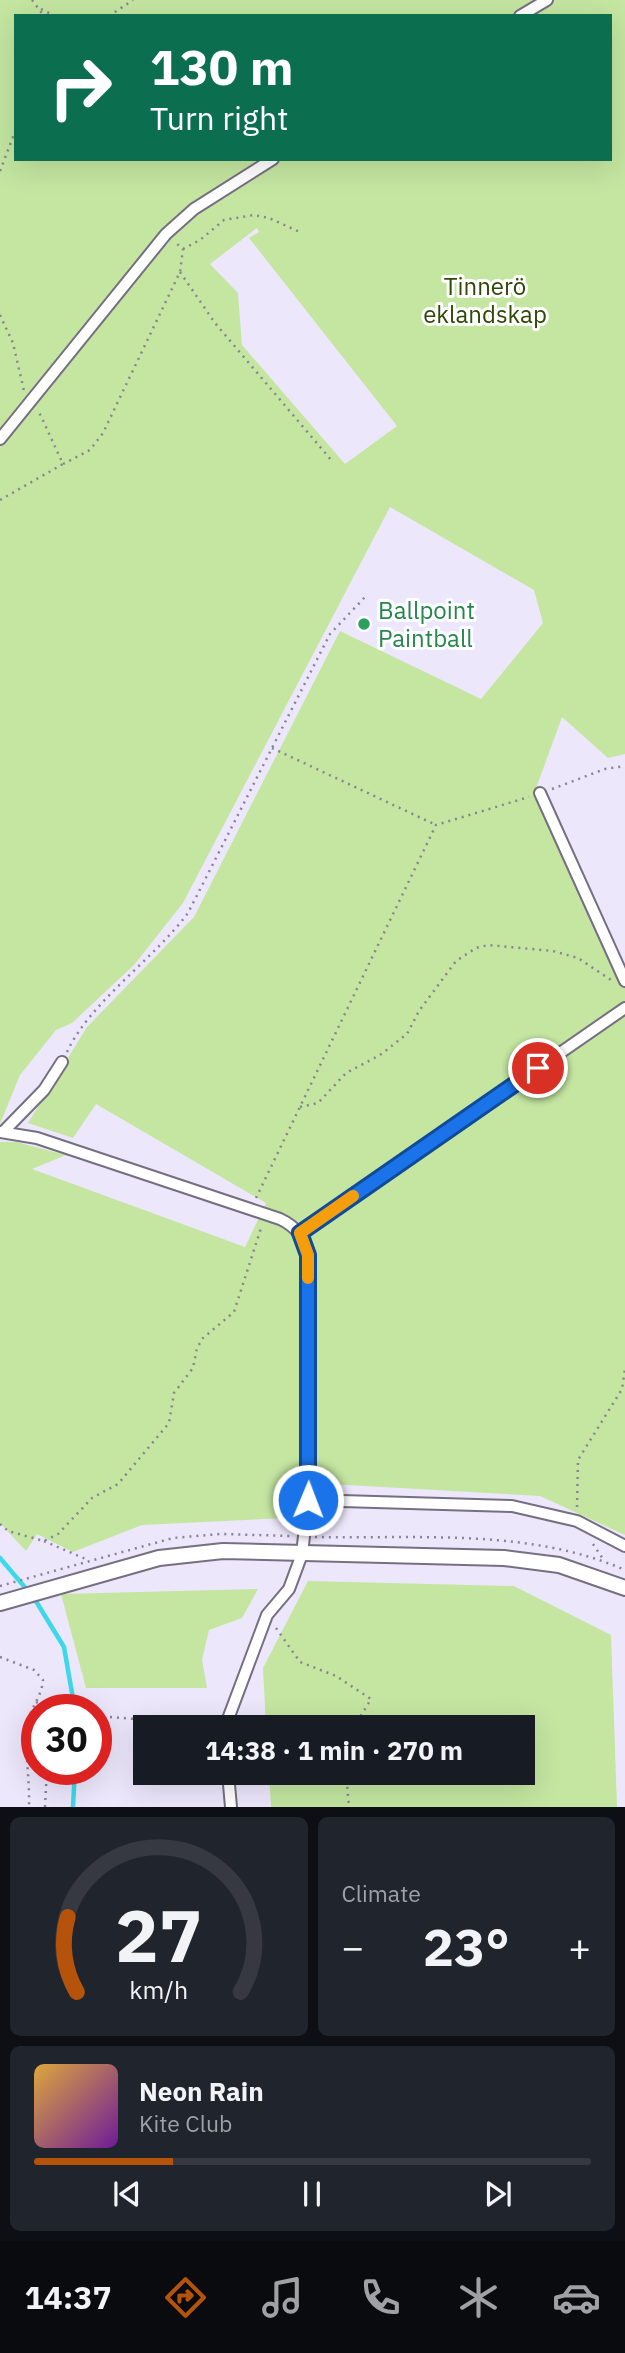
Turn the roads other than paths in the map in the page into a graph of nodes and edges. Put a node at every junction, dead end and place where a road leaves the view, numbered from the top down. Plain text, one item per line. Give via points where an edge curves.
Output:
1 (547, 0) edge
2 (523, 14) edge
3 (270, 161) edge
4 (0, 439) edge
5 (540, 793) road end
6 (620, 982) edge
7 (625, 1008) edge
8 (62, 1062) road end
9 (2, 1132) edge
10 (300, 1233) junction
11 (308, 1500) junction
12 (625, 1546) edge
13 (302, 1554) junction
14 (625, 1588) edge
15 (0, 1603) edge
16 (228, 1715) edge
17 (229, 1785) edge
18 (231, 1807) edge

1 - 2 street
3 - 4 street via 194,209 166,234
5 - 6 street
7 - 10 street
8 - 9 street via 44,1090
9 - 10 street via 37,1138 263,1213
10 - 11 street via 308,1255
11 - 12 street via 512,1506 577,1521
11 - 13 street
13 - 14 street via 535,1561
13 - 15 street via 180,1554
13 - 16 street via 289,1588 267,1615
17 - 18 street

